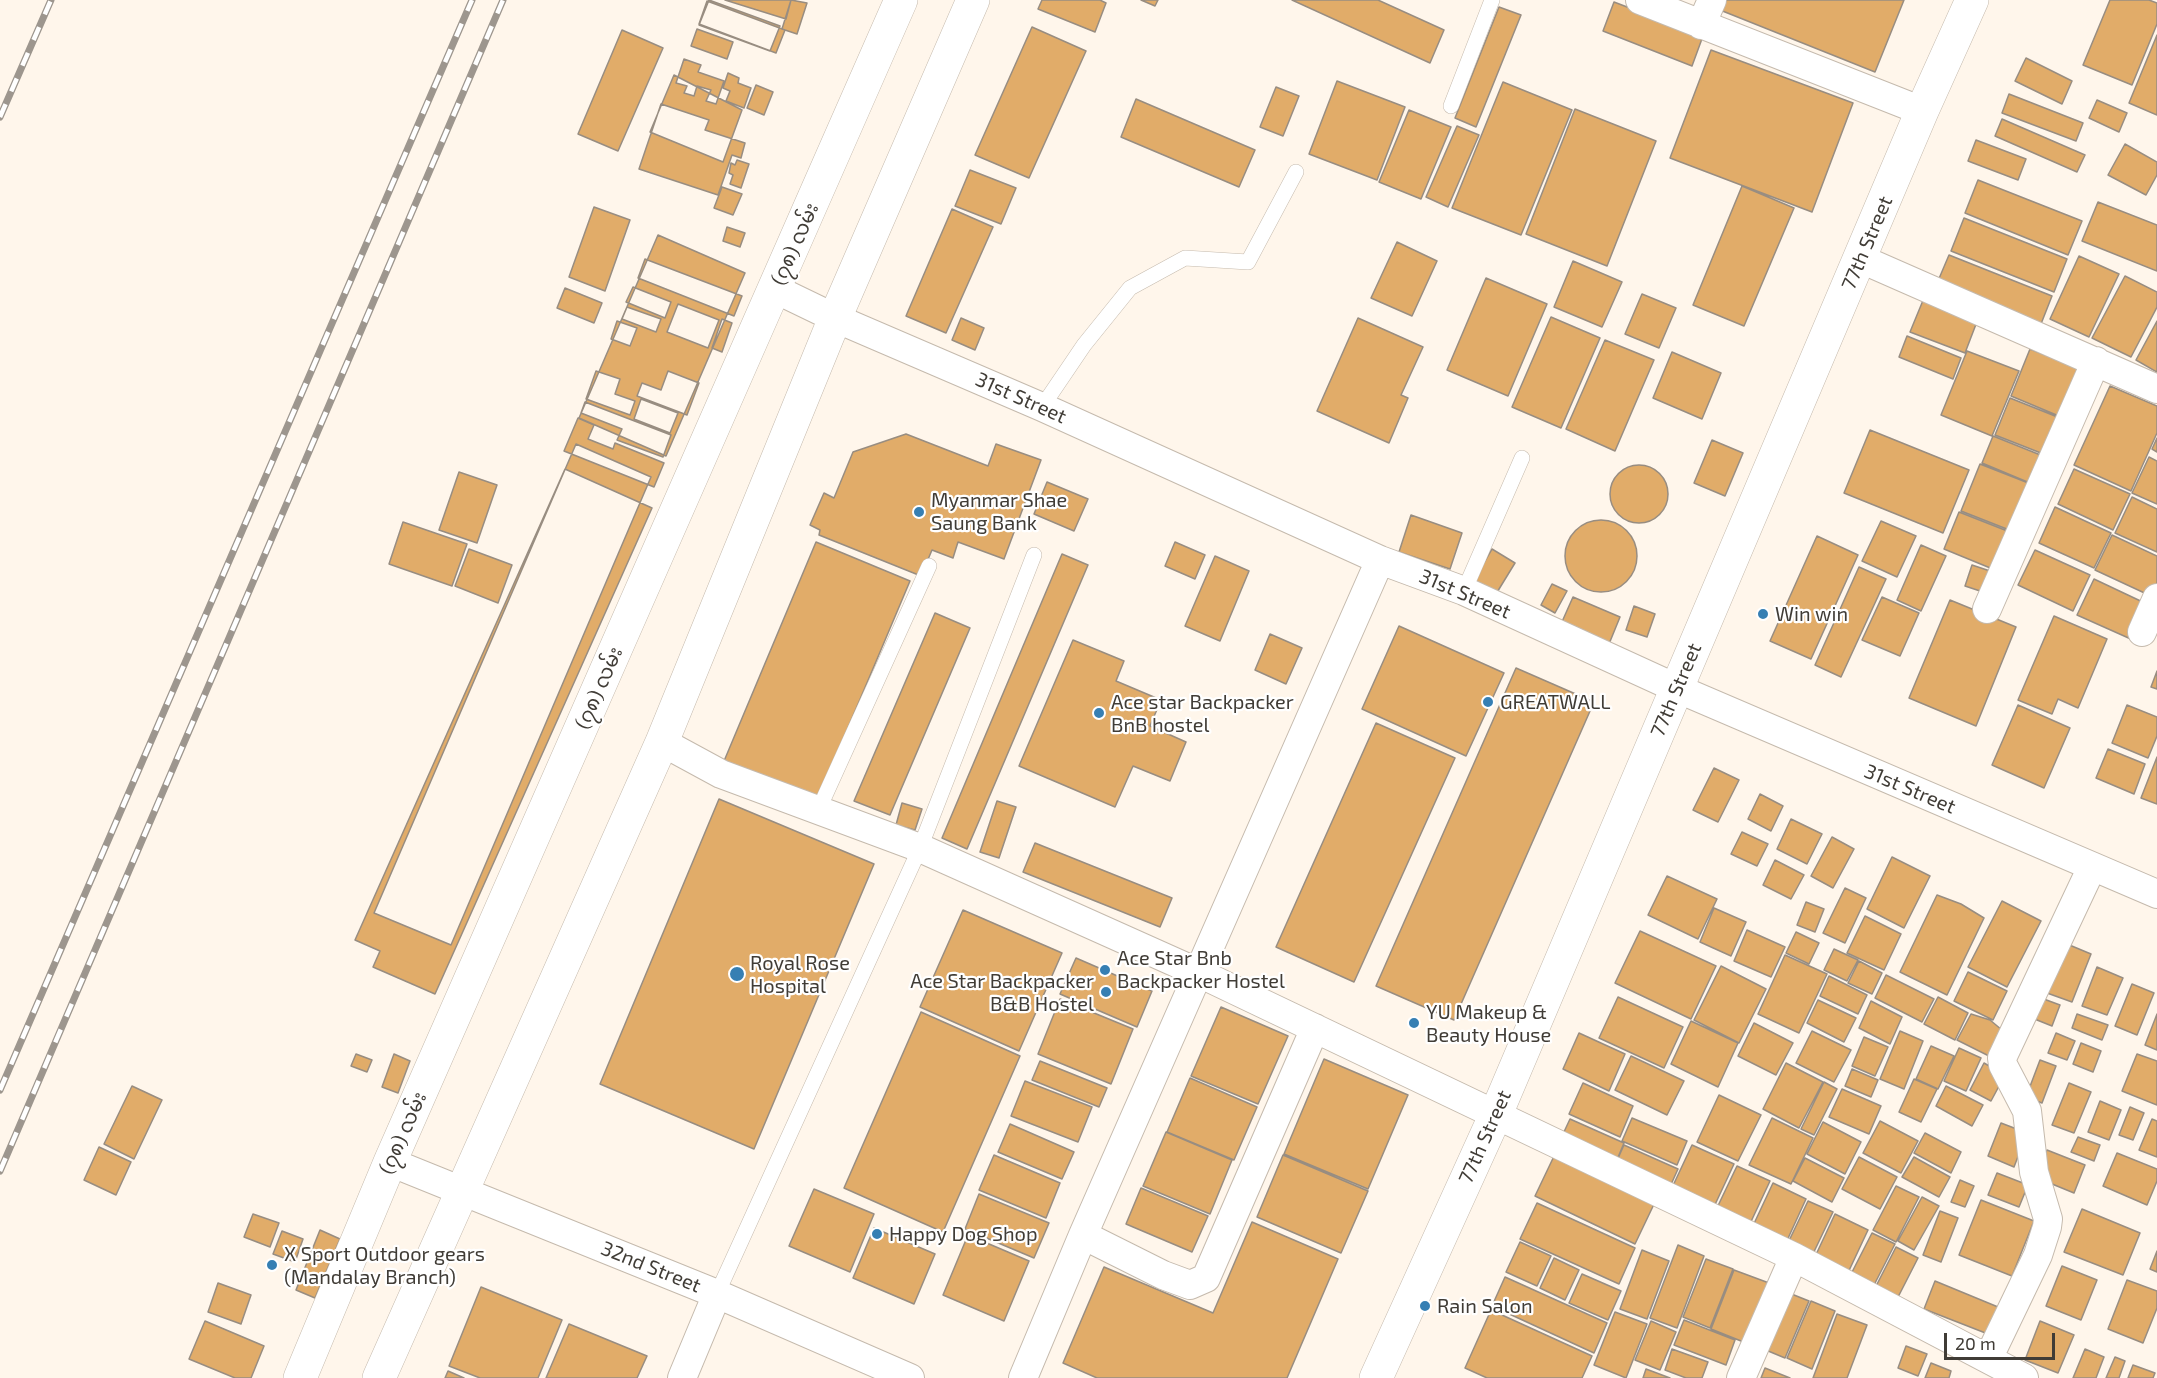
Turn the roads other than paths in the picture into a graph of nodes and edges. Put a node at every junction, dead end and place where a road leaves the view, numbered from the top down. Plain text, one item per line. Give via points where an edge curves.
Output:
1 (902, 0) edge
2 (973, 0) edge
3 (1492, 0) edge
4 (1640, 0) edge
5 (1972, 0) edge
6 (1707, 12) edge
7 (1451, 106) dead end
8 (1922, 111) junction
9 (1296, 172) dead end
10 (1861, 259) junction
11 (775, 289) junction
12 (835, 318) junction
13 (2096, 361) junction
14 (2157, 389) edge
15 (1042, 407) junction
16 (1522, 458) dead end
17 (1034, 555) dead end
18 (1380, 560) junction
19 (929, 566) dead end
20 (1464, 591) junction
21 (2157, 598) edge
22 (1987, 609) dead end
23 (2142, 632) dead end
24 (1676, 688) junction
25 (662, 742) junction
26 (818, 811) junction
27 (920, 848) junction
28 (2092, 867) junction
29 (2157, 894) edge
30 (1199, 973) junction
31 (1316, 1028) junction
32 (1496, 1114) junction
33 (390, 1162) junction
34 (460, 1191) junction
35 (1083, 1235) junction
36 (1794, 1257) junction
37 (717, 1294) junction
38 (1988, 1359) junction
39 (900, 1376) edge
40 (300, 1378) edge
41 (379, 1378) edge
42 (682, 1378) edge
43 (1023, 1378) edge
44 (1376, 1378) edge
45 (1741, 1378) edge
46 (2024, 1378) edge

1 - 11 main road, (၇၈) လမ်း
2 - 12 main road
3 - 7 lane
4 - 6 street
5 - 8 main road, 77th Street
6 - 8 street
8 - 10 main road, 77th Street
9 - 15 lane via 1248,262 1185,258 1130,288 1084,345
10 - 13 street
10 - 24 main road, 77th Street
11 - 12 street, 31st Street
11 - 33 main road, (၇၈) လမ်း
12 - 15 street, 31st Street
12 - 25 main road
13 - 14 street
13 - 22 street
15 - 18 street, 31st Street
16 - 20 lane
17 - 27 lane
18 - 20 street, 31st Street
18 - 30 street
19 - 26 lane
20 - 24 street, 31st Street
21 - 23 street
24 - 28 street, 31st Street
24 - 32 main road, 77th Street
25 - 26 street via 721,774
25 - 34 main road
26 - 27 street
27 - 30 street
27 - 37 lane
28 - 29 street, 31st Street
28 - 38 street via 2002,1058 2027,1111 2034,1172 2048,1219 2038,1255
30 - 31 street
30 - 35 street
31 - 32 street
31 - 35 street via 1206,1278 1190,1285
32 - 36 street
32 - 44 main road, 77th Street
33 - 34 street, 32nd Street
33 - 40 main road, (၇၈) လမ်း
34 - 37 street, 32nd Street
34 - 41 main road
35 - 43 street
36 - 38 street
36 - 45 street
37 - 39 street, 32nd Street
37 - 42 street
38 - 46 street

